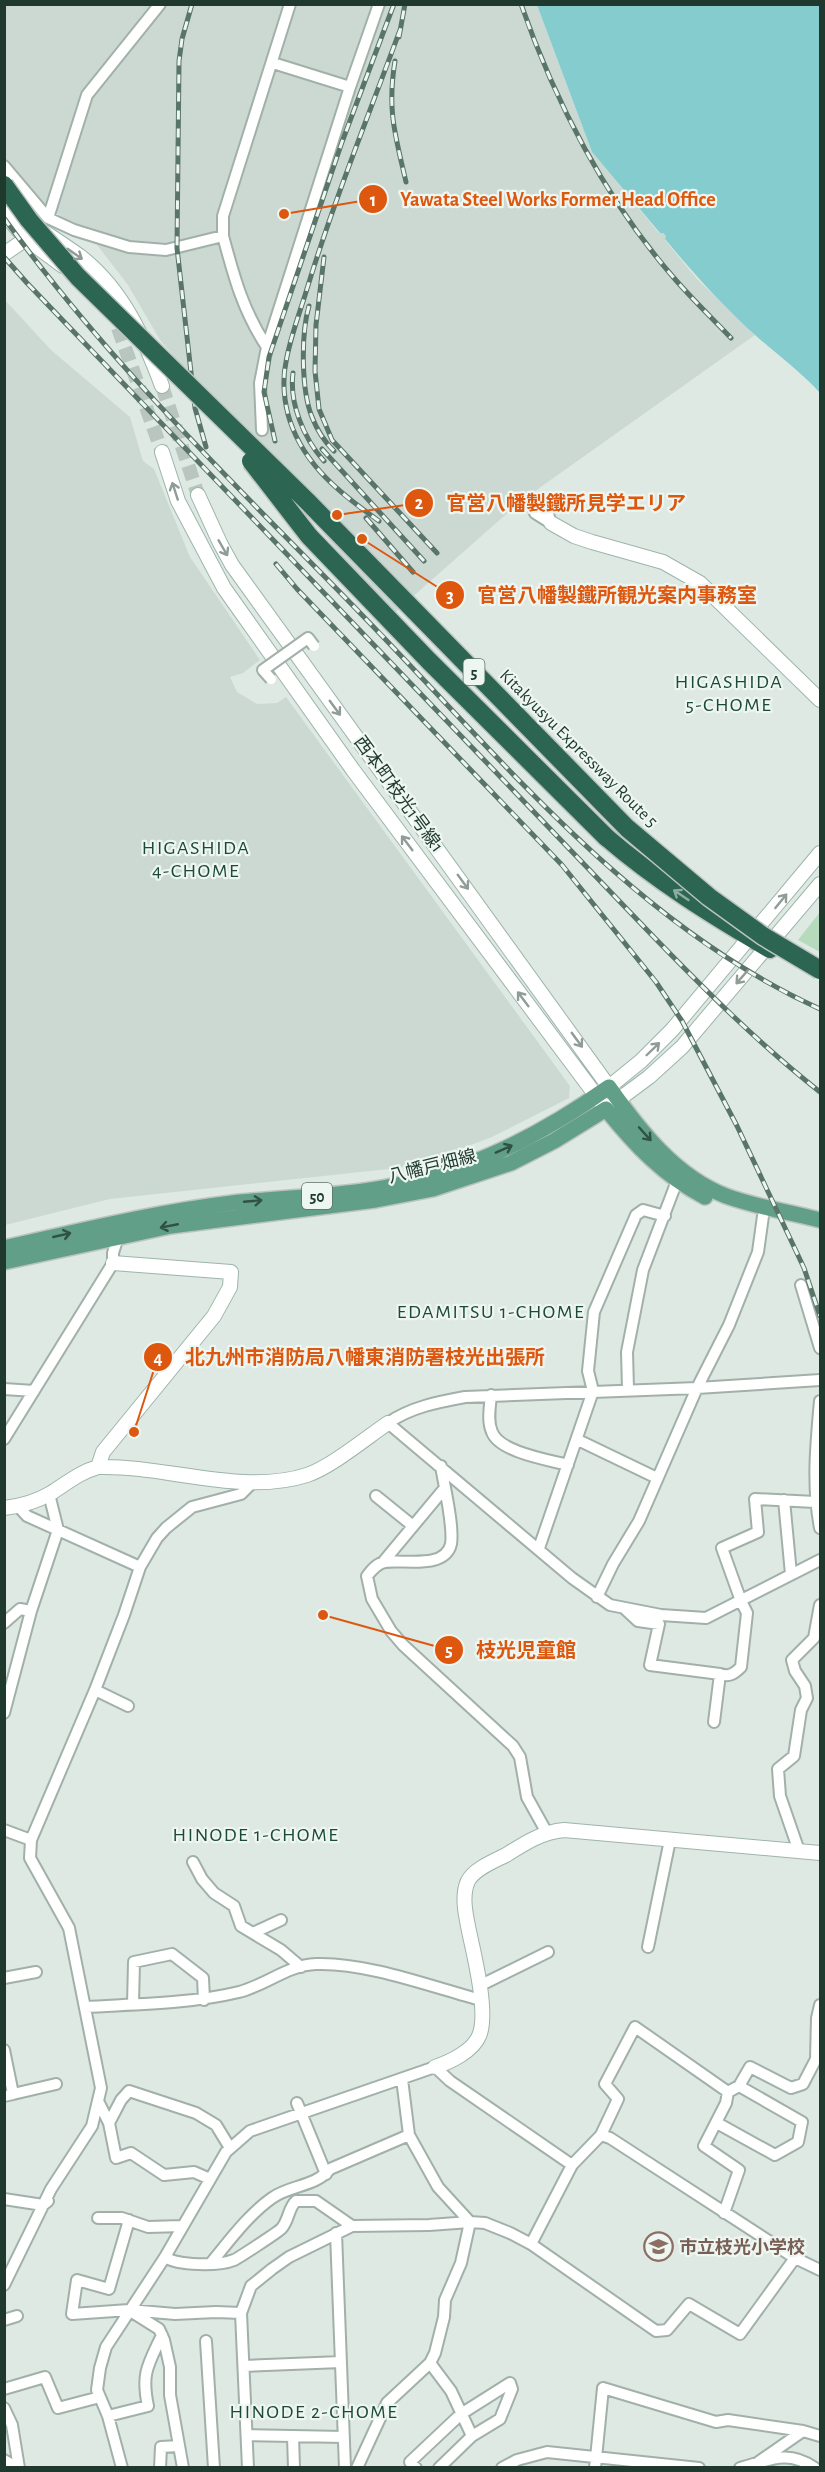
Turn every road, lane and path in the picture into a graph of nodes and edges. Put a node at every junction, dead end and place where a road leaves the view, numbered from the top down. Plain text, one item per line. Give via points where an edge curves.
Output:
1 (160, 4) edge
2 (290, 4) edge
3 (379, 4) edge
4 (273, 63) junction
5 (350, 87) junction
6 (4, 166) edge
7 (4, 184) edge
8 (4, 213) edge
9 (48, 218) junction
10 (34, 223) junction
11 (10, 229) edge
12 (223, 236) junction
13 (26, 239) junction
14 (4, 254) edge
15 (127, 331) junction
16 (150, 347) junction
17 (267, 347) junction
18 (162, 386) tunnel mouth
19 (262, 430) dead end
20 (162, 452) tunnel mouth
21 (198, 495) tunnel mouth
22 (552, 523) dead end
23 (284, 638) junction
24 (314, 646) dead end
25 (268, 649) junction
26 (271, 679) dead end
27 (820, 700) edge
28 (820, 853) edge
29 (820, 884) edge
30 (755, 933) junction
31 (771, 943) junction
32 (820, 965) edge
33 (820, 970) edge
34 (820, 979) edge
35 (609, 1087) junction
36 (596, 1097) junction
37 (612, 1105) junction
38 (677, 1181) junction
39 (665, 1216) junction
40 (763, 1216) junction
41 (820, 1220) edge
42 (820, 1229) edge
43 (118, 1237) junction
44 (4, 1248) edge
45 (4, 1262) edge
46 (113, 1263) junction
47 (801, 1285) dead end
48 (820, 1348) edge
49 (820, 1380) edge
50 (697, 1388) junction
51 (4, 1389) edge
52 (628, 1389) junction
53 (34, 1391) junction
54 (593, 1391) junction
55 (491, 1395) junction
56 (820, 1401) edge
57 (388, 1423) junction
58 (4, 1439) edge
59 (578, 1440) junction
60 (568, 1465) junction
61 (441, 1466) junction
62 (98, 1467) junction
63 (657, 1478) junction
64 (253, 1482) junction
65 (444, 1489) junction
66 (49, 1494) junction
67 (376, 1496) dead end
68 (784, 1500) junction
69 (815, 1502) junction
70 (11, 1507) edge
71 (413, 1526) junction
72 (820, 1528) edge
73 (58, 1530) junction
74 (539, 1548) junction
75 (820, 1560) edge
76 (384, 1562) junction
77 (140, 1567) junction
78 (790, 1574) junction
79 (597, 1597) junction
80 (741, 1601) junction
81 (820, 1605) edge
82 (624, 1608) junction
83 (31, 1611) junction
84 (4, 1623) edge
85 (720, 1674) junction
86 (94, 1690) junction
87 (128, 1706) dead end
88 (4, 1713) edge
89 (714, 1722) dead end
90 (6, 1829) edge
91 (547, 1833) junction
92 (32, 1840) junction
93 (670, 1840) junction
94 (799, 1851) junction
95 (820, 1853) edge
96 (193, 1862) dead end
97 (281, 1920) dead end
98 (253, 1933) junction
99 (648, 1947) dead end
100 (548, 1952) dead end
101 (301, 1967) junction
102 (36, 1972) dead end
103 (4, 1978) edge
104 (480, 1993) junction
105 (204, 2000) junction
106 (133, 2004) junction
107 (820, 2006) edge
108 (85, 2007) junction
109 (4, 2050) edge
110 (435, 2067) junction
111 (402, 2079) junction
112 (56, 2084) dead end
113 (739, 2086) junction
114 (728, 2092) junction
115 (9, 2095) edge
116 (98, 2101) junction
117 (297, 2103) dead end
118 (302, 2115) junction
119 (109, 2123) junction
120 (717, 2123) junction
121 (409, 2135) junction
122 (601, 2135) junction
123 (230, 2148) junction
124 (572, 2165) junction
125 (326, 2174) junction
126 (210, 2179) junction
127 (55, 2196) dead end
128 (4, 2199) edge
129 (43, 2205) junction
130 (724, 2213) junction
131 (98, 2218) dead end
132 (129, 2220) junction
133 (470, 2222) junction
134 (182, 2226) junction
135 (352, 2226) junction
136 (336, 2233) junction
137 (531, 2244) junction
138 (165, 2257) junction
139 (795, 2258) junction
140 (211, 2263) junction
141 (820, 2270) edge
142 (4, 2285) edge
143 (129, 2310) junction
144 (241, 2313) junction
145 (17, 2316) dead end
146 (4, 2320) edge
147 (162, 2335) junction
148 (206, 2341) dead end
149 (341, 2362) junction
150 (430, 2363) junction
151 (244, 2366) junction
152 (4, 2389) edge
153 (100, 2397) junction
154 (4, 2408) edge
155 (461, 2414) junction
156 (108, 2416) junction
157 (803, 2431) junction
158 (247, 2435) junction
159 (293, 2436) junction
160 (472, 2436) junction
161 (820, 2436) edge
162 (344, 2437) junction
163 (179, 2446) junction
164 (596, 2456) junction
165 (757, 2463) junction
166 (14, 2466) edge
167 (122, 2468) edge
168 (160, 2468) edge
169 (183, 2468) edge
170 (214, 2468) edge
171 (248, 2468) edge
172 (294, 2468) edge
173 (345, 2468) edge
174 (357, 2468) edge
175 (416, 2468) edge
176 (439, 2468) edge
177 (501, 2468) edge
178 (595, 2468) edge
179 (699, 2468) edge
180 (740, 2468) edge
181 (815, 2468) edge

1 - 9 street via 87,95
2 - 4 street
3 - 5 street
4 - 5 street
4 - 12 street via 223,216
5 - 17 street
6 - 9 street
7 - 10 street
7 - 15 highway, Kitakyusyu Expressway Route 5, bridge via 52,248
8 - 11 street
9 - 12 street via 129,247 166,250
10 - 11 street
10 - 13 street
10 -> 18 street via 81,257 114,290 133,318
11 - 13 street
12 - 17 street via 240,297
13 - 14 street
13 - 15 street via 94,287
15 - 16 highway, Kitakyusyu Expressway Route 5, bridge
16 - 30 highway, bridge via 264,476 609,833 689,883
16 - 33 highway, Kitakyusyu Expressway Route 5 / 5, bridge via 308,502 627,828 709,897
17 - 19 street via 260,383
25 -> 20 street, 西本町枝光1号線1 via 208,562 178,501
21 -> 23 street, 西本町枝光1号線1 via 228,558
22 - 27 street via 574,536 663,562 700,583
23 - 25 street
23 -> 35 street, 西本町枝光1号線1
24 - 26 street, bridge via 308,638 263,670
36 -> 25 street, 西本町枝光1号線1
30 -> 28 street, 八幡戸畑線
29 - 31 street, 八幡戸畑線
30 - 31 highway
35 -> 30 street, 八幡戸畑線 via 657,1046
31 - 32 highway
31 - 34 highway
31 -> 37 street, 八幡戸畑線 via 682,1047
35 - 36 main road, 八幡戸畑線 / 50
35 - 37 main road
36 - 37 street, 西本町枝光1号線1
44 -> 36 main road, 八幡戸畑線 / 50 via 189,1209 362,1191 430,1178 532,1136
37 - 38 main road via 649,1159
37 -> 41 main road via 668,1159 704,1185 734,1199
37 -> 43 main road, 八幡戸畑線 / 50 via 511,1163 433,1189 376,1200 212,1219
38 - 39 street
38 - 40 main road via 719,1203
39 - 52 street via 643,1270 627,1352
39 - 54 street via 643,1210 636,1215 594,1312 588,1371
40 - 42 main road
40 - 50 street via 758,1252 729,1324
43 - 45 main road, 八幡戸畑線 / 50
43 - 46 street
46 - 53 street
46 - 62 street via 231,1272 230,1287 214,1316 103,1452
47 - 48 street
49 - 50 street
50 - 52 street
50 - 63 street
51 - 53 street
52 - 54 street
53 - 58 street
54 - 55 street
54 - 59 street
55 - 57 street via 432,1404 401,1414
55 - 60 street via 489,1422 493,1435 508,1448
56 - 69 street
57 - 61 street
57 - 64 street via 309,1475
59 - 60 street
59 - 63 street
60 - 74 street
61 - 65 street
61 - 74 street
62 - 64 street
62 - 66 street
63 - 79 street via 639,1521
64 - 77 street via 241,1494 192,1507 166,1528
65 - 71 street
65 - 76 street via 451,1533 446,1554 438,1559
66 - 70 street
66 - 73 street
67 - 71 street
68 - 69 street
68 - 78 street
68 - 80 street via 755,1499 758,1532 722,1548
69 - 72 street
70 - 73 street
71 - 76 street
73 - 77 street
73 - 83 street
74 - 79 street
75 - 78 street
76 - 91 street via 367,1576 381,1616 404,1645 513,1746 520,1757 527,1797
77 - 86 street
78 - 80 street
79 - 82 street
80 - 82 street via 706,1618
80 - 85 street via 747,1613 741,1667 735,1673
81 - 94 street via 814,1638 792,1660 807,1698 801,1710 794,1756 778,1769 780,1796
82 - 85 street via 639,1621 658,1624 650,1665
83 - 84 street via 20,1609
83 - 88 street
85 - 89 street
86 - 87 street
86 - 92 street
90 - 92 street
91 - 93 street via 564,1830
91 - 104 street via 476,1872 468,1881 464,1909
92 - 108 street via 30,1857 69,1928
93 - 94 street
93 - 99 street
94 - 95 street
96 - 98 street via 214,1893 234,1906 241,1926
97 - 98 street
98 - 101 street
100 - 104 street
101 - 104 street via 316,1964 365,1969
101 - 105 street via 283,1972 260,1989
102 - 103 street
104 - 110 street via 483,2020 479,2037 450,2062
105 - 106 street
105 - 106 street via 203,1978 172,1954 134,1962
106 - 108 street
107 - 113 street via 816,2059 803,2084 791,2088 750,2067
108 - 116 street via 101,2088
109 - 115 street
110 - 111 street
110 - 124 street
111 - 118 street
111 - 121 street
112 - 115 street
113 - 114 street
113 - 120 street via 802,2122 798,2142 776,2155
114 - 120 street
114 - 122 street via 635,2027 605,2084 618,2099
116 - 119 street
116 - 129 street via 92,2126
117 - 118 street
118 - 123 street via 250,2131
118 - 125 street
119 - 123 street via 129,2091 196,2113 216,2125
119 - 126 street via 116,2158 131,2153 164,2175 194,2172
120 - 130 street via 704,2146 739,2170
121 - 125 street
121 - 133 street via 438,2187
122 - 124 street
122 - 130 street
123 - 126 street
124 - 137 street
125 - 140 street via 275,2196 256,2211
126 - 134 street
127 - 129 street
128 - 129 street
129 - 142 street
130 - 139 street
131 - 132 street
132 - 134 street via 148,2227
132 - 143 street via 109,2289 77,2280 72,2314
133 - 135 street
133 - 137 street via 485,2223
133 - 150 street
134 - 138 street
135 - 136 street
135 - 140 street via 316,2201 296,2201 281,2229 234,2260
136 - 144 street via 289,2257 251,2286
136 - 149 street
137 - 139 street via 656,2331 667,2330 689,2304 740,2334
138 - 140 street via 195,2265
138 - 143 street
139 - 141 street
143 - 144 street
143 - 147 street
143 - 153 street via 106,2347 97,2390
144 - 151 street
145 - 146 street
147 - 156 street via 146,2368 143,2385 148,2406
147 - 163 street via 170,2367 170,2395
148 - 170 street
149 - 151 street
149 - 162 street
150 - 155 street via 451,2391
150 - 174 street via 387,2403
151 - 158 street
152 - 153 street via 45,2377 58,2408
153 - 156 street
154 - 166 street via 12,2425
155 - 160 street
155 - 160 street via 510,2383 512,2389 500,2419
155 - 175 street via 410,2462
156 - 167 street
157 - 161 street
157 - 164 street via 728,2420 716,2422 603,2388
157 - 165 street
158 - 159 street
158 - 171 street
159 - 162 street
159 - 172 street
160 - 176 street
162 - 173 street
163 - 168 street via 161,2447
163 - 169 street
164 - 177 street via 547,2452
164 - 178 street
164 - 179 street
165 - 180 street
165 - 181 street via 783,2456 802,2458

